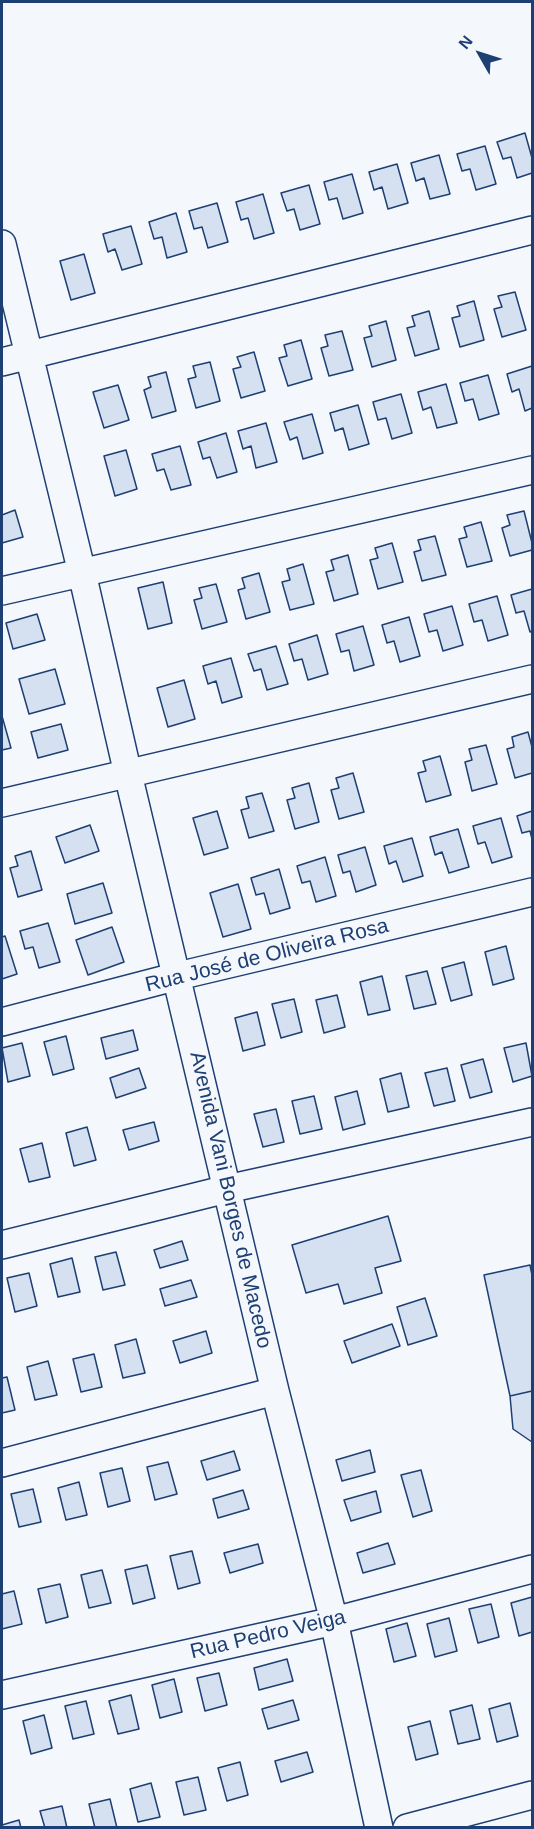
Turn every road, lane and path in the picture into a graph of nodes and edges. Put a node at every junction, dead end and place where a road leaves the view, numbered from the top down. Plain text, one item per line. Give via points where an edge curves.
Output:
1 (532, 230) edge
2 (2, 244) edge
3 (30, 355) junction
4 (2, 362) edge
5 (532, 471) edge
6 (82, 573) junction
7 (2, 591) edge
8 (532, 679) edge
9 (128, 774) junction
10 (2, 803) edge
11 (532, 892) edge
12 (178, 976) junction
13 (2, 1022) edge
14 (532, 1122) edge
15 (227, 1189) junction
16 (2, 1245) edge
17 (275, 1391) junction
18 (2, 1463) edge
19 (532, 1569) edge
20 (334, 1621) junction
21 (2, 1695) edge
22 (532, 1795) edge
23 (379, 1827) edge
24 (407, 1827) edge

1 - 3 street
2 - 3 street, Avenida Vani Borges de Macedo
3 - 4 street
3 - 6 street, Avenida Vani Borges de Macedo
5 - 6 street
6 - 7 street
6 - 9 street, Avenida Vani Borges de Macedo
8 - 9 street
9 - 10 street
9 - 12 street, Avenida Vani Borges de Macedo
11 - 12 street, Rua José de Oliveira Rosa
12 - 13 street, Rua José de Oliveira Rosa
12 - 15 street, Avenida Vani Borges de Macedo
14 - 15 street
15 - 16 street
15 - 17 street, Avenida Vani Borges de Macedo
17 - 18 street
17 - 20 street, Avenida Vani Borges de Macedo
19 - 20 street, Rua Pedro Veiga
20 - 21 street, Rua Pedro Veiga
20 - 23 street, Avenida Vani Borges de Macedo
22 - 24 street

